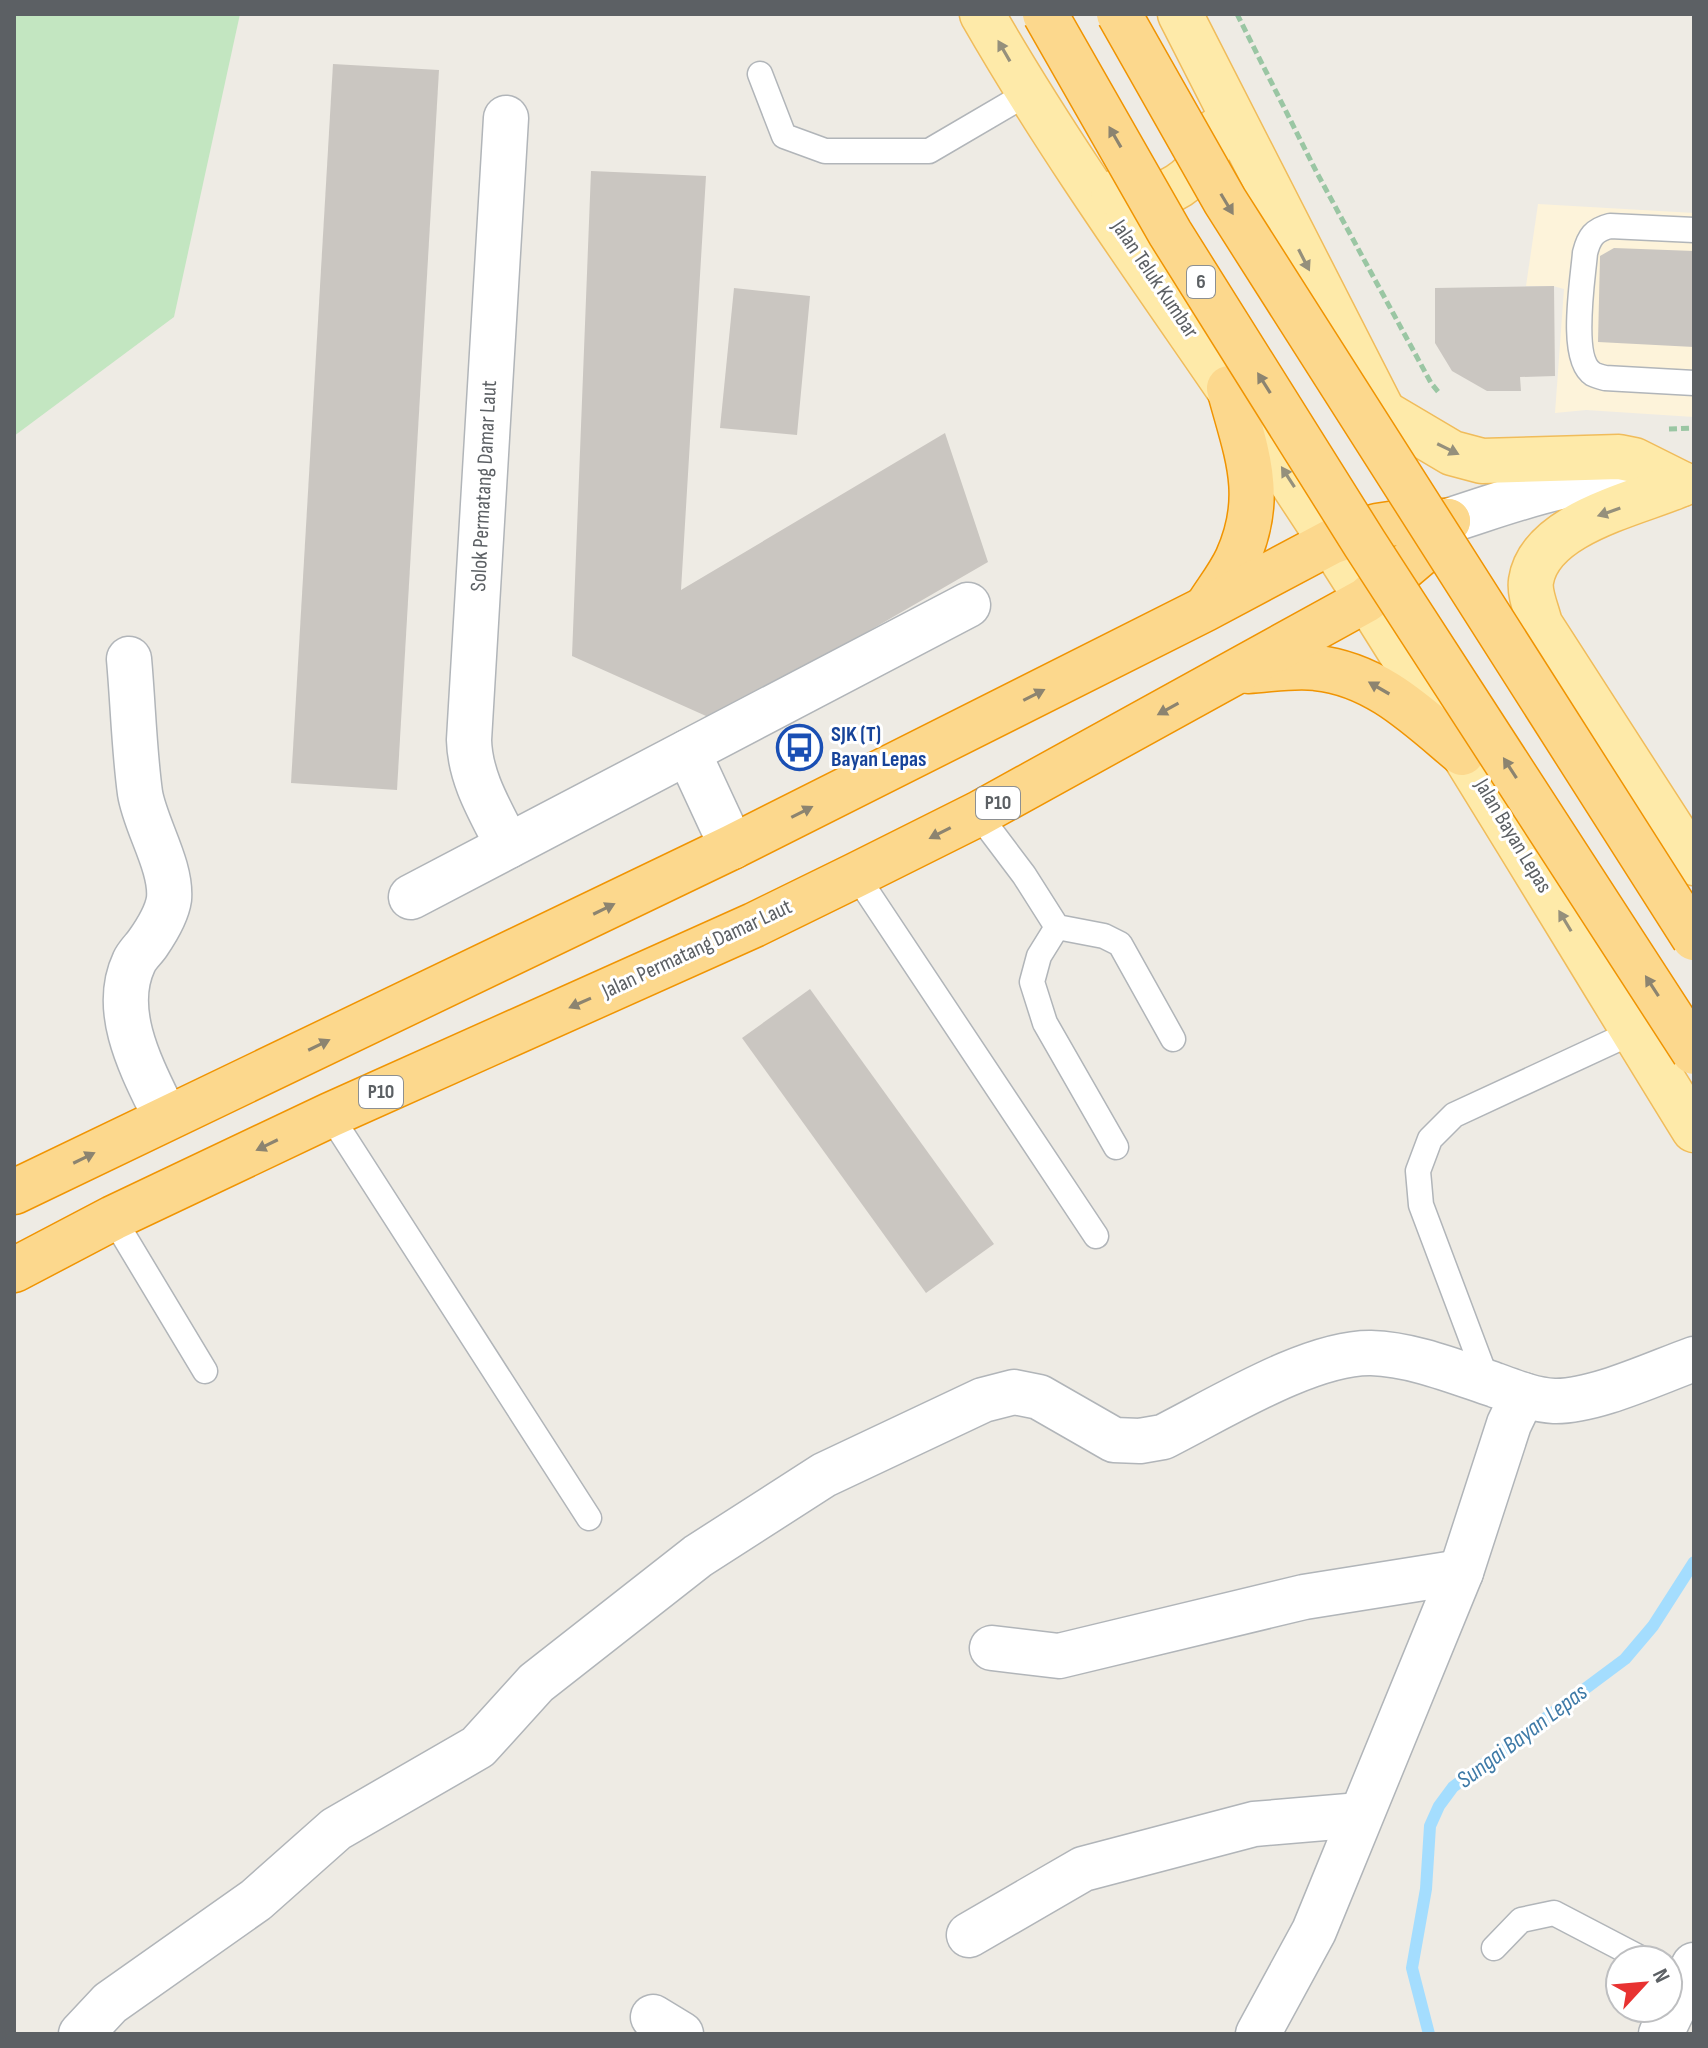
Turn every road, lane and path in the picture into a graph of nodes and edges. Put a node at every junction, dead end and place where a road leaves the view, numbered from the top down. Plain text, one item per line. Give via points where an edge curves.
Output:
1 (982, 14) edge
2 (1045, 14) edge
3 (1119, 14) edge
4 (1180, 14) edge
5 (1237, 14) edge
6 (1205, 66) junction
7 (760, 74) dead end
8 (1028, 93) junction
9 (506, 118) dead end
10 (1083, 175) junction
11 (1694, 230) edge
12 (1694, 383) edge
13 (1229, 388) junction
14 (1448, 403) dead end
15 (1381, 411) junction
16 (1694, 428) edge
17 (1663, 429) dead end
18 (1688, 484) edge
19 (1434, 516) junction
20 (1348, 543) junction
21 (1366, 600) junction
22 (968, 605) dead end
23 (1205, 609) junction
24 (129, 659) dead end
25 (1237, 671) junction
26 (688, 752) junction
27 (1462, 753) junction
28 (978, 814) junction
29 (508, 846) junction
30 (732, 847) junction
31 (1694, 863) edge
32 (856, 875) junction
33 (411, 897) dead end
34 (1694, 910) edge
35 (1057, 927) junction
36 (1694, 938) edge
37 (1633, 1032) junction
38 (1173, 1039) dead end
39 (1694, 1052) edge
40 (330, 1115) junction
41 (166, 1118) junction
42 (1694, 1130) edge
43 (1116, 1147) dead end
44 (14, 1192) edge
45 (113, 1218) junction
46 (1096, 1236) dead end
47 (14, 1270) edge
48 (1694, 1359) edge
49 (205, 1371) dead end
50 (1506, 1389) junction
51 (589, 1518) dead end
52 (1461, 1572) junction
53 (992, 1648) dead end
54 (1360, 1815) junction
55 (969, 1935) dead end
56 (1613, 1944) edge
57 (1494, 1948) dead end
58 (1686, 1975) edge
59 (81, 2034) edge
60 (1258, 2034) edge
61 (1661, 2034) edge

8 -> 1 main road, Jalan Teluk Kumbar
20 -> 2 highway, Jalan Teluk Kumbar / 6, bridge
3 -> 19 highway, bridge via 1225,201
4 - 6 main road
5 - 14 path via 1317,173 1431,383
6 - 10 main road via 1219,126 1212,152 1191,178 1166,193 1138,200 1115,194
6 -> 15 main road
7 - 8 lane via 784,136 825,151 929,151
8 - 10 main road, Jalan Teluk Kumbar
9 - 29 street, Solok Permatang Damar Laut via 469,751 479,789
10 - 13 main road, Jalan Teluk Kumbar
11 - 12 lane via 1597,229 1585,253 1579,345 1592,374
20 -> 13 main road, Jalan Teluk Kumbar
13 - 23 highway via 1251,469 1253,504 1236,562
15 -> 18 main road via 1452,453 1482,461 1619,457
15 - 19 main road
16 - 17 path
18 - 19 street via 1633,477 1569,483
18 -> 31 main road via 1598,515 1552,542 1538,559 1530,584 1540,624
19 - 20 highway via 1377,526
19 - 21 highway, P10 via 1419,555
19 - 34 main road via 1496,601
19 - 36 highway, bridge
20 - 21 main road, Jalan Bayan Lepas
20 - 23 highway
39 -> 20 highway, Jalan Bayan Lepas / 6, bridge
21 - 25 highway, Jalan Permatang Damar Laut / P10
21 - 27 main road, Jalan Bayan Lepas
22 - 26 street
30 -> 23 highway
24 - 41 street via 141,795 169,897 126,985 128,1023
27 -> 25 highway via 1396,698 1359,677 1314,667
25 -> 28 highway, Jalan Permatang Damar Laut / P10
26 - 29 street
26 - 30 street
37 -> 27 main road, Jalan Bayan Lepas
28 -> 32 highway, Jalan Permatang Damar Laut / P10
28 - 35 lane
29 - 33 street
41 -> 30 highway
32 -> 40 highway, Jalan Permatang Damar Laut / P10
32 - 46 lane
35 - 38 lane via 1120,944
35 - 43 lane via 1039,956 1032,982 1045,1023
37 - 42 main road, Jalan Bayan Lepas
37 - 50 lane via 1454,1115 1430,1139 1418,1171 1421,1205
40 -> 45 highway, Jalan Permatang Damar Laut / P10
40 - 51 lane
44 -> 41 highway
45 - 47 highway, Jalan Permatang Damar Laut / P10
45 - 49 lane
48 - 50 street via 1585,1397 1553,1401
50 - 52 street via 1509,1424
50 - 59 street via 1407,1358 1341,1356 1307,1366 1163,1437 1140,1441 1114,1440 1039,1397 1014,1392 983,1400 824,1475 698,1556 536,1683 478,1747 336,1829 256,1900 110,2003
52 - 53 street via 1304,1597 1059,1656
52 - 54 street
54 - 55 street via 1254,1824 1083,1869
54 - 60 street via 1314,1931
56 - 57 lane via 1554,1913 1521,1920
58 - 61 street

